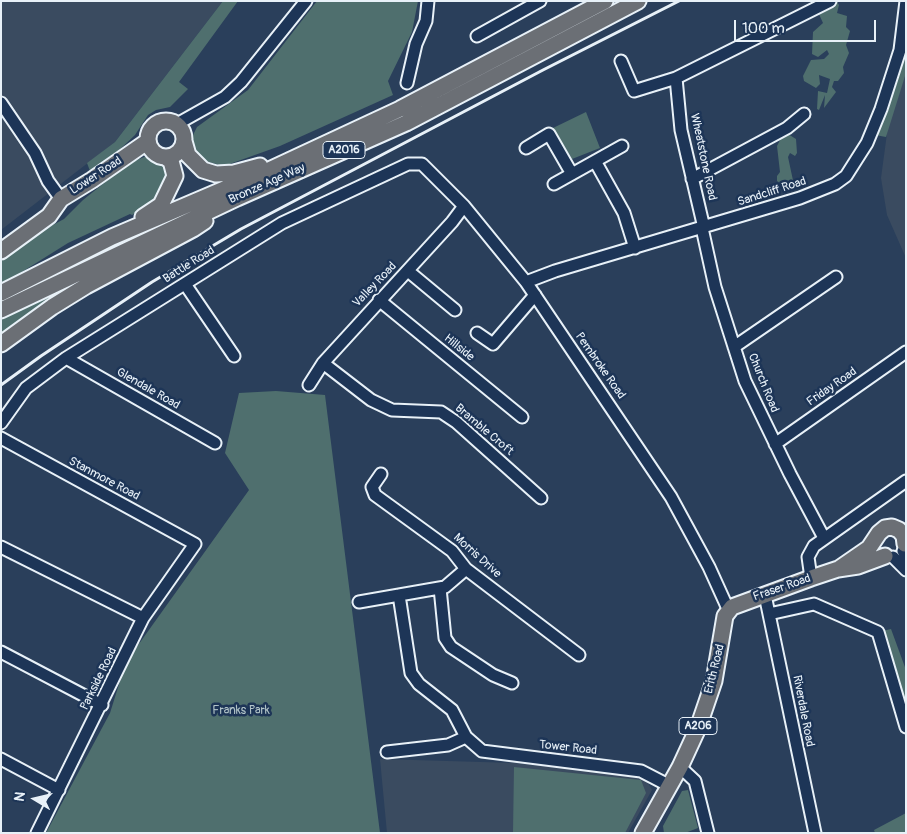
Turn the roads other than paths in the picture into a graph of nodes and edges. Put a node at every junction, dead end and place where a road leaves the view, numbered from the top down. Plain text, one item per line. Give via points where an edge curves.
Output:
1 (306, 1) edge
2 (428, 1) edge
3 (540, 1) edge
4 (605, 1) edge
5 (638, 1) edge
6 (830, 1) edge
7 (906, 1) edge
8 (477, 36) dead end
9 (621, 61) dead end
10 (676, 78) junction
11 (407, 83) dead end
12 (1, 103) edge
13 (804, 114) dead end
14 (178, 124) junction
15 (148, 141) junction
16 (184, 142) junction
17 (622, 146) dead end
18 (526, 148) dead end
19 (302, 154) junction
20 (165, 157) junction
21 (596, 161) junction
22 (415, 162) joint
23 (572, 174) junction
24 (692, 179) junction
25 (554, 184) dead end
26 (237, 198) junction
27 (61, 199) junction
28 (464, 206) junction
29 (703, 228) junction
30 (112, 237) junction
31 (635, 248) junction
32 (1, 251) edge
33 (408, 271) junction
34 (836, 277) dead end
35 (526, 282) junction
36 (185, 284) junction
37 (1, 293) edge
38 (534, 295) junction
39 (378, 300) junction
40 (1, 310) edge
41 (455, 310) dead end
42 (477, 333) dead end
43 (1, 344) edge
44 (734, 346) junction
45 (906, 352) edge
46 (234, 356) dead end
47 (66, 358) junction
48 (323, 363) junction
49 (309, 385) dead end
50 (522, 417) dead end
51 (1, 423) edge
52 (1, 438) edge
53 (215, 444) dead end
54 (775, 444) junction
55 (382, 474) dead end
56 (906, 482) edge
57 (541, 498) dead end
58 (901, 526) edge
59 (824, 538) junction
60 (875, 540) junction
61 (194, 544) joint
62 (1, 547) edge
63 (900, 551) edge
64 (466, 569) junction
65 (838, 569) junction
66 (906, 570) edge
67 (811, 578) junction
68 (440, 588) junction
69 (399, 595) junction
70 (765, 595) junction
71 (359, 602) dead end
72 (728, 611) junction
73 (769, 614) junction
74 (143, 618) junction
75 (1, 652) edge
76 (579, 655) dead end
77 (512, 683) dead end
78 (102, 705) junction
79 (906, 728) edge
80 (466, 737) junction
81 (387, 752) dead end
82 (1, 759) edge
83 (680, 767) junction
84 (670, 786) junction
85 (58, 790) junction
86 (36, 833) edge
87 (643, 833) edge
88 (708, 833) edge
89 (815, 833) edge

1 - 14 street via 241,82 225,97
2 - 11 street via 426,21 416,44
3 - 8 street
4 - 19 main road, Bronze Age Way / A2016 via 400,109
5 - 26 main road, Bronze Age Way / A2016 via 406,122
6 - 10 street
7 - 29 street, Sandcliff Road via 900,50 881,109 867,143 846,176 816,192
9 - 10 street via 634,91
10 - 24 street, Wheatstone Road via 681,130
12 - 27 street
13 - 24 street via 787,128
14 - 15 main road via 159,121 149,132
14 - 16 main road via 184,134
15 - 20 main road via 154,152
15 - 27 main road, Lower Road
16 - 19 main road via 194,163 216,174 234,173
16 - 20 main road via 178,152
17 - 21 street
18 - 23 street via 549,134
19 - 30 main road, Bronze Age Way / A2016
20 - 30 main road via 171,161 174,176 161,205
21 - 23 street
21 - 31 street via 624,213
22 - 28 street, Pembroke Road via 426,166
22 - 36 street, Battle Road via 282,223
23 - 25 street
24 - 29 street, Wheatstone Road
26 - 40 main road, Bronze Age Way / A2016
26 - 43 main road via 193,229 52,307
27 - 32 main road, Lower Road via 49,216
28 - 33 street, Valley Road
28 - 35 street, Pembroke Road
29 - 31 street, Sandcliff Road
29 - 44 street, Church Road via 714,287
30 - 37 main road, Bronze Age Way / A2016
31 - 35 street, Sandcliff Road
33 - 39 street, Valley Road
33 - 41 street
34 - 44 street
35 - 38 street, Pembroke Road
36 - 46 street
36 - 47 street, Battle Road
38 - 42 street via 493,344
38 - 72 street, Pembroke Road via 671,497 709,567
39 - 48 street, Valley Road
39 - 50 street, Hillside
44 - 54 street, Church Road via 745,381
45 - 54 street, Friday Road
47 - 51 street, Battle Road via 26,388
47 - 53 street, Glendale Road
48 - 49 street, Valley Road
48 - 57 street, Bramble Croft via 371,400 392,410 441,412
52 - 61 street, Stanmore Road
54 - 59 street, Church Road
55 - 64 street, Morris Drive via 372,487 375,496 457,556
56 - 59 street
58 - 60 main road, Fraser Road via 885,528
58 - 63 main road, Fraser Road
59 - 67 street via 814,546 808,558
60 - 63 main road via 879,551
60 - 65 main road, Fraser Road via 870,548
61 - 74 street, Parkside Road
62 - 74 street
63 - 65 main road, Fraser Road via 858,566
63 - 66 street
64 - 68 street
64 - 76 street, Morris Drive
65 - 67 main road, Fraser Road
67 - 70 main road, Fraser Road
68 - 69 street
68 - 77 street via 445,638 451,647 493,675
69 - 71 street
69 - 80 street, Tower Road via 411,673 419,684 452,710
70 - 72 main road, Fraser Road via 741,602
70 - 73 street, Riverdale Road
72 - 83 main road, Erith Road / A206 via 714,681
73 - 79 street via 814,604 878,632
73 - 89 street, Riverdale Road
74 - 78 street, Parkside Road
75 - 78 street
78 - 85 street, Parkside Road
80 - 81 street via 448,745
80 - 84 street, Tower Road via 482,751 641,771
82 - 85 street
83 - 84 main road, Erith Road / A206
83 - 88 street via 695,781
84 - 87 main road, Erith Road / A206
85 - 86 street, Parkside Road

